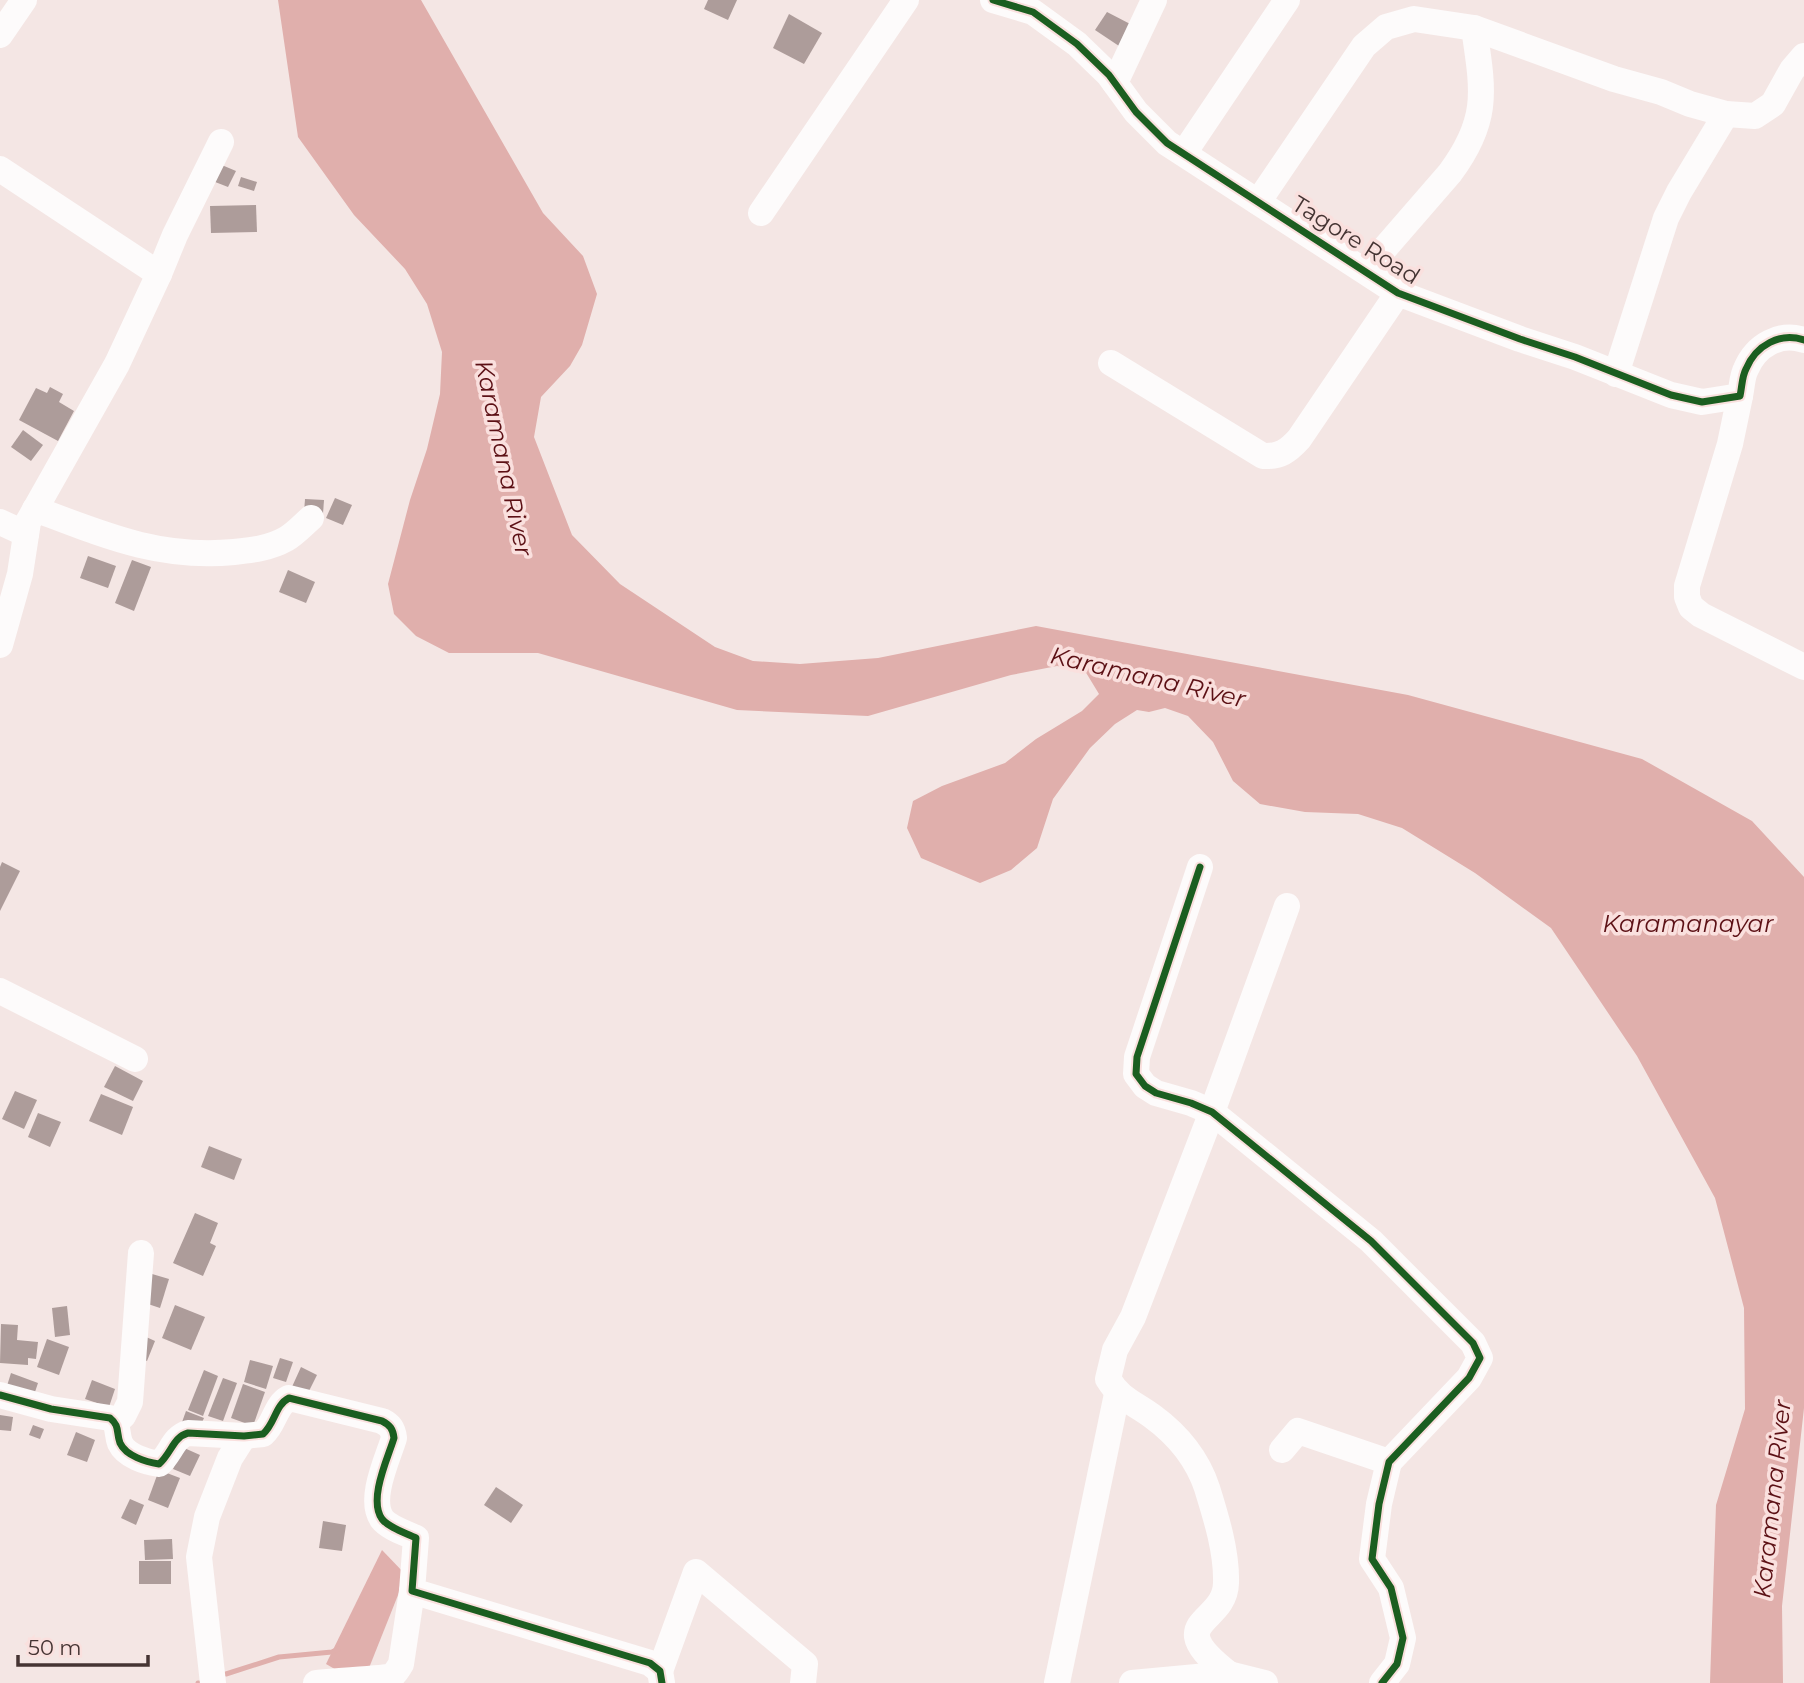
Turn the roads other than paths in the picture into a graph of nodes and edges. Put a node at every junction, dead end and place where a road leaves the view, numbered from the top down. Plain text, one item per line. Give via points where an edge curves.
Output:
1 (24, 0) edge
2 (906, 0) edge
3 (993, 0) edge
4 (1154, 0) edge
5 (1287, 0) edge
6 (1036, 6) edge
7 (1474, 28) junction
8 (0, 35) edge
9 (1804, 56) edge
10 (1115, 83) junction
11 (1726, 114) junction
12 (221, 142) dead end
13 (1184, 153) junction
14 (0, 169) edge
15 (1258, 202) junction
16 (761, 213) dead end
17 (1365, 271) junction
18 (159, 274) junction
19 (1398, 293) junction
20 (1804, 340) edge
21 (1111, 363) dead end
22 (1616, 374) junction
23 (1740, 396) junction
24 (311, 518) dead end
25 (31, 521) junction
26 (0, 522) edge
27 (4, 615) edge
28 (0, 646) edge
29 (1804, 667) edge
30 (1200, 867) dead end
31 (1287, 906) dead end
32 (0, 991) edge
33 (135, 1059) dead end
34 (1212, 1112) junction
35 (141, 1252) dead end
36 (1117, 1394) junction
37 (0, 1396) edge
38 (116, 1422) junction
39 (244, 1436) junction
40 (1282, 1450) dead end
41 (1389, 1462) junction
42 (412, 1591) junction
43 (1229, 1674) junction
44 (661, 1677) edge
45 (213, 1683) edge
46 (316, 1683) edge
47 (803, 1683) edge
48 (1057, 1683) edge
49 (1132, 1683) edge
50 (1265, 1683) edge
51 (1382, 1683) edge

1 - 8 street
2 - 16 street
3 - 6 street, Tagore Road
4 - 10 street
5 - 13 street
6 - 10 street, Tagore Road
7 - 11 street
7 - 15 street via 1414,19 1386,27 1348,67
7 - 17 street via 1482,87 1474,133 1450,173
9 - 11 street via 1773,104 1755,116
10 - 13 street, Tagore Road via 1136,112
11 - 22 street via 1666,218
12 - 18 street
13 - 15 street, Tagore Road
14 - 18 street
15 - 17 street, Tagore Road
17 - 19 street, Tagore Road
18 - 25 street via 117,364
19 - 21 street via 1299,439 1277,457 1263,456
19 - 22 street, Tagore Road
20 - 23 street via 1790,335 1763,345 1746,369
22 - 23 street, Tagore Road via 1671,396 1702,402
23 - 29 street via 1687,597 1701,615
24 - 25 street via 288,538 264,548 207,554 171,552
25 - 26 street
25 - 27 street via 20,574
27 - 28 street
30 - 34 street via 1137,1057 1136,1074 1156,1093
31 - 34 street
32 - 33 street
34 - 36 street via 1133,1317 1115,1350 1108,1379
34 - 41 street via 1371,1241 1473,1343 1480,1358 1469,1378
35 - 38 street via 130,1402
36 - 43 street via 1174,1433 1193,1455 1207,1488 1220,1533 1226,1583 1223,1597 1198,1627 1198,1638 1208,1657
36 - 48 street
37 - 38 street
38 - 39 street via 125,1451 159,1464 181,1435
39 - 42 street via 268,1430 280,1405 289,1398 389,1424 394,1438 377,1492 379,1509 383,1519 416,1538
39 - 45 street via 230,1458 207,1517 199,1557
40 - 41 street via 1298,1431
41 - 51 street via 1372,1559 1391,1588 1403,1638 1397,1664
42 - 44 street via 650,1663
42 - 46 street via 401,1664 394,1674
43 - 49 street
43 - 50 street
44 - 47 street via 696,1572 805,1664

